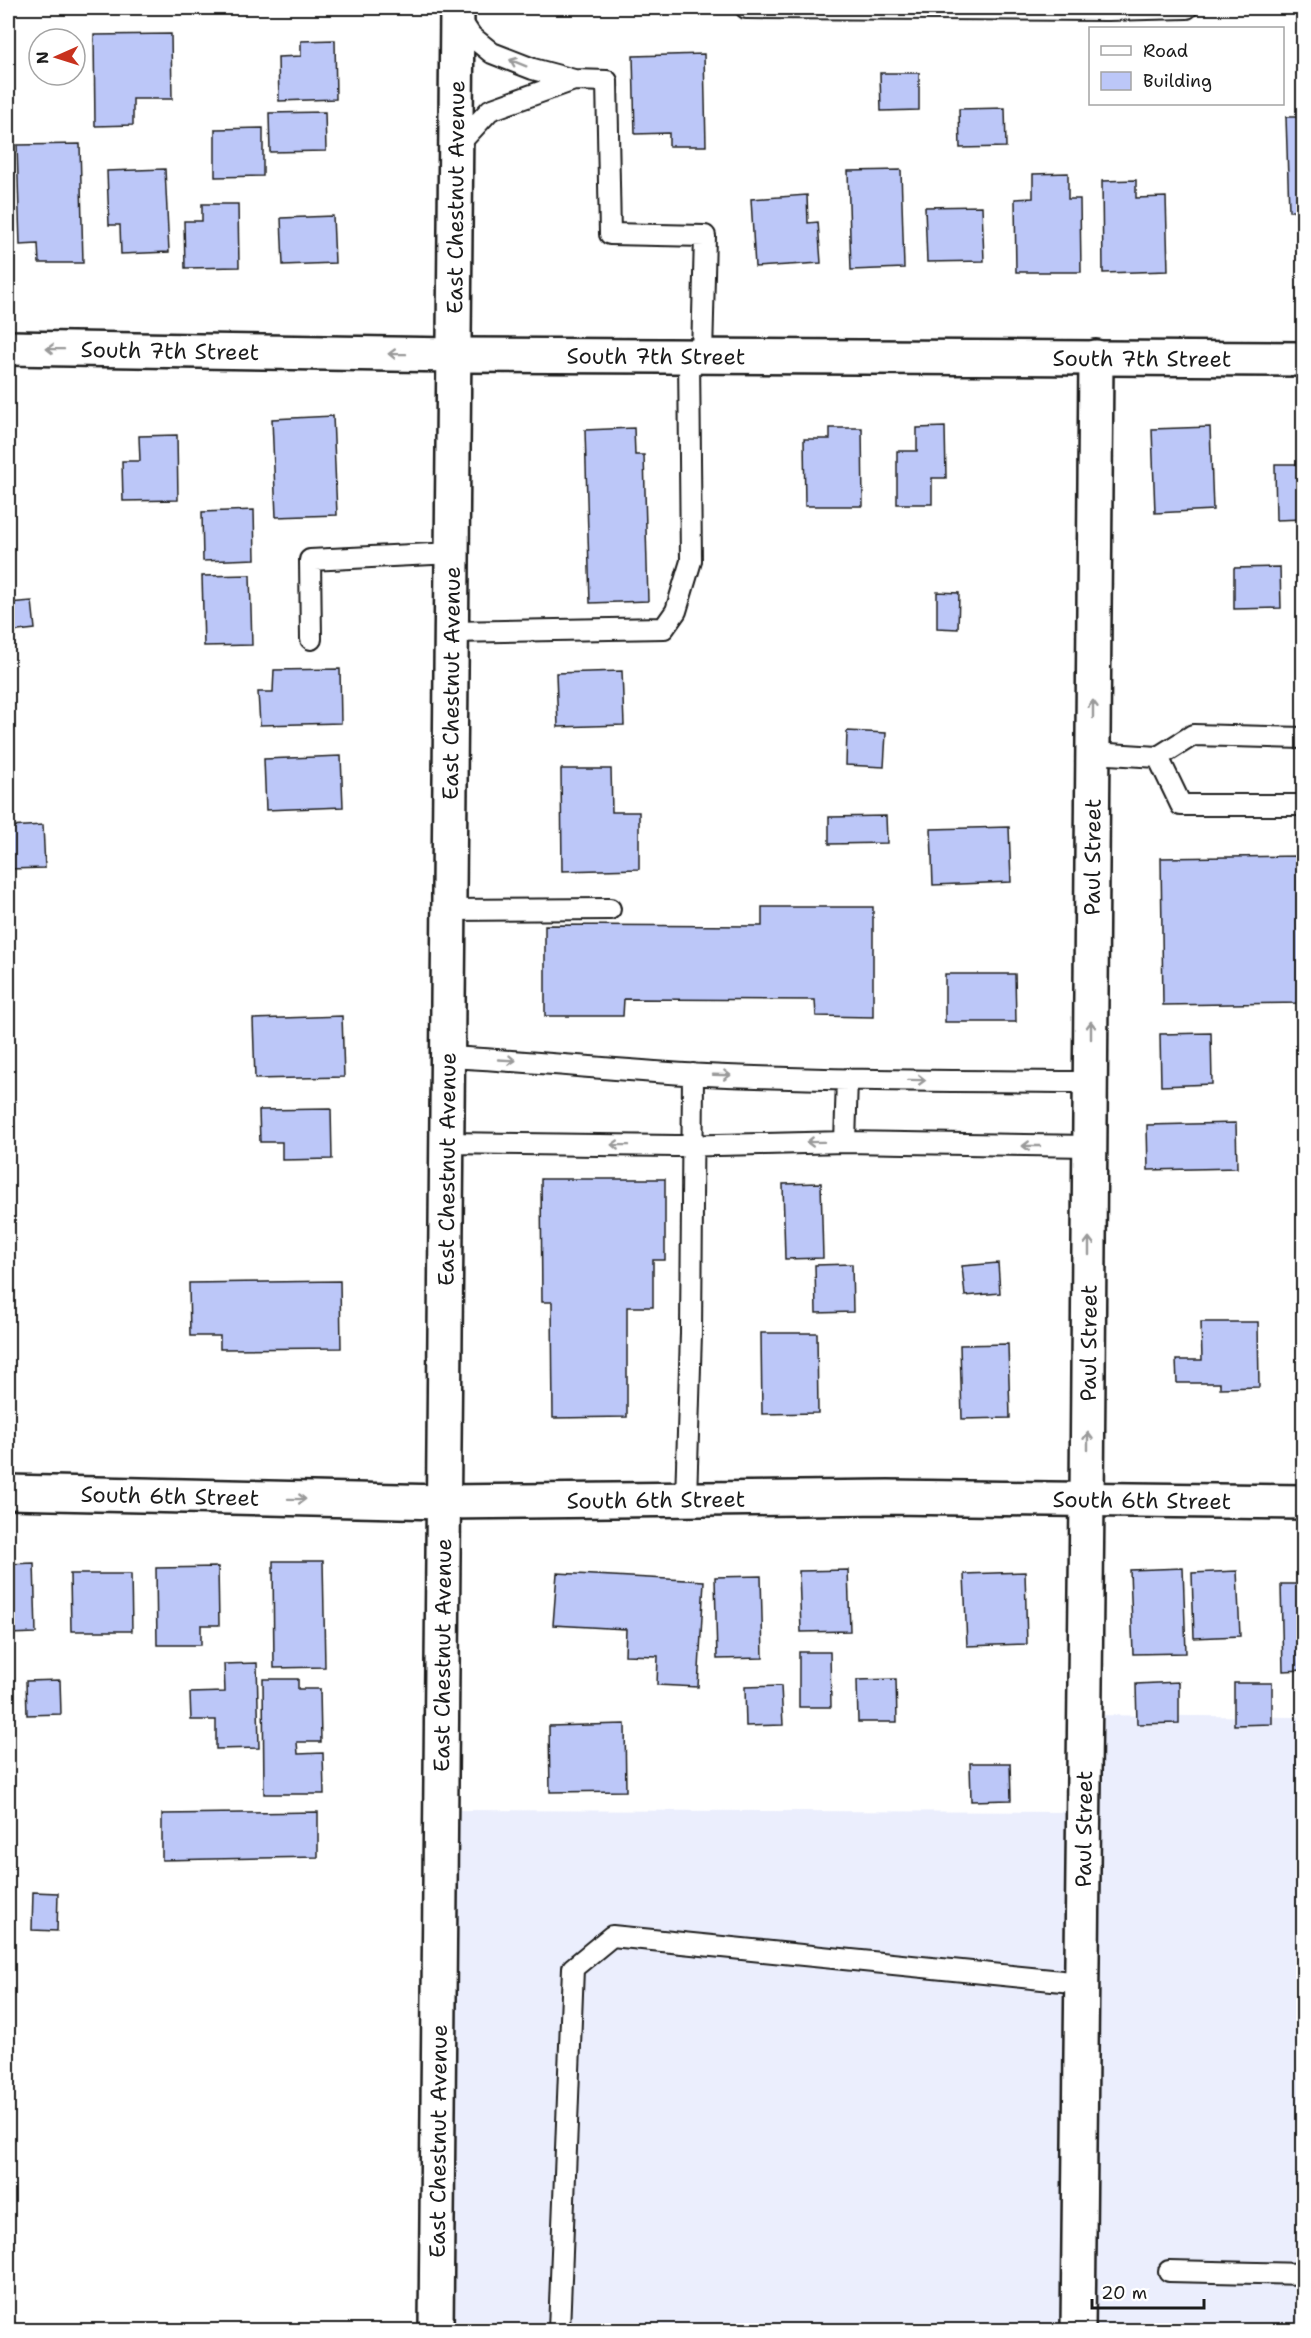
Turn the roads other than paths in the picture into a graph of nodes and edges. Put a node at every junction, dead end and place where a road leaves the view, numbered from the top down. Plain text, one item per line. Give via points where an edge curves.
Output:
1 (746, 8) edge
2 (1187, 8) edge
3 (457, 12) edge
4 (574, 80) junction
5 (457, 146) junction
6 (8, 348) edge
7 (455, 355) junction
8 (696, 356) junction
9 (1096, 357) junction
10 (1304, 359) edge
11 (453, 553) junction
12 (452, 632) junction
13 (311, 639) dead end
14 (1304, 738) edge
15 (1093, 753) junction
16 (1158, 757) junction
17 (1304, 805) edge
18 (610, 909) dead end
19 (449, 910) junction
20 (448, 1057) junction
21 (693, 1074) junction
22 (847, 1079) junction
23 (1090, 1082) junction
24 (845, 1142) junction
25 (447, 1143) junction
26 (691, 1146) junction
27 (1090, 1146) junction
28 (8, 1492) edge
29 (686, 1499) junction
30 (1087, 1499) junction
31 (443, 1502) junction
32 (1304, 1502) edge
33 (1082, 1983) junction
34 (1169, 2271) dead end
35 (1304, 2274) edge
36 (436, 2331) edge
37 (559, 2331) edge
38 (1078, 2331) edge

1 - 2 lane
4 -> 3 lane via 492,53 471,36
3 - 5 street, East Chestnut Avenue
4 - 5 lane via 490,111
4 - 8 lane via 607,81 610,234 705,236
5 - 7 street, East Chestnut Avenue
7 -> 6 street, South 7th Street
7 - 8 street, South 7th Street
7 - 11 street, East Chestnut Avenue
8 - 9 street, South 7th Street
8 - 12 lane via 691,561 676,611 664,628
9 - 10 street, South 7th Street
15 -> 9 street, Paul Street
11 - 12 street, East Chestnut Avenue
11 - 13 lane via 310,560
12 - 19 street, East Chestnut Avenue
14 - 16 lane via 1193,735
15 - 16 lane
23 -> 15 street, Paul Street
16 - 17 lane via 1181,805
18 - 19 lane
19 - 20 street, East Chestnut Avenue
20 -> 21 lane
20 - 25 street, East Chestnut Avenue
21 -> 22 lane
21 - 26 lane
22 -> 23 lane
22 - 24 lane
23 - 27 street, Paul Street
24 -> 26 lane
27 -> 24 lane
26 -> 25 lane
25 - 31 street, East Chestnut Avenue
26 - 29 lane
30 -> 27 street, Paul Street
28 -> 31 street, South 6th Street
29 - 30 street, South 6th Street
29 - 31 street, South 6th Street
30 - 32 street, South 6th Street
30 - 33 street, Paul Street
31 - 36 street, East Chestnut Avenue
33 - 37 lane via 612,1936 573,1968
33 - 38 street, Paul Street
34 - 35 lane

